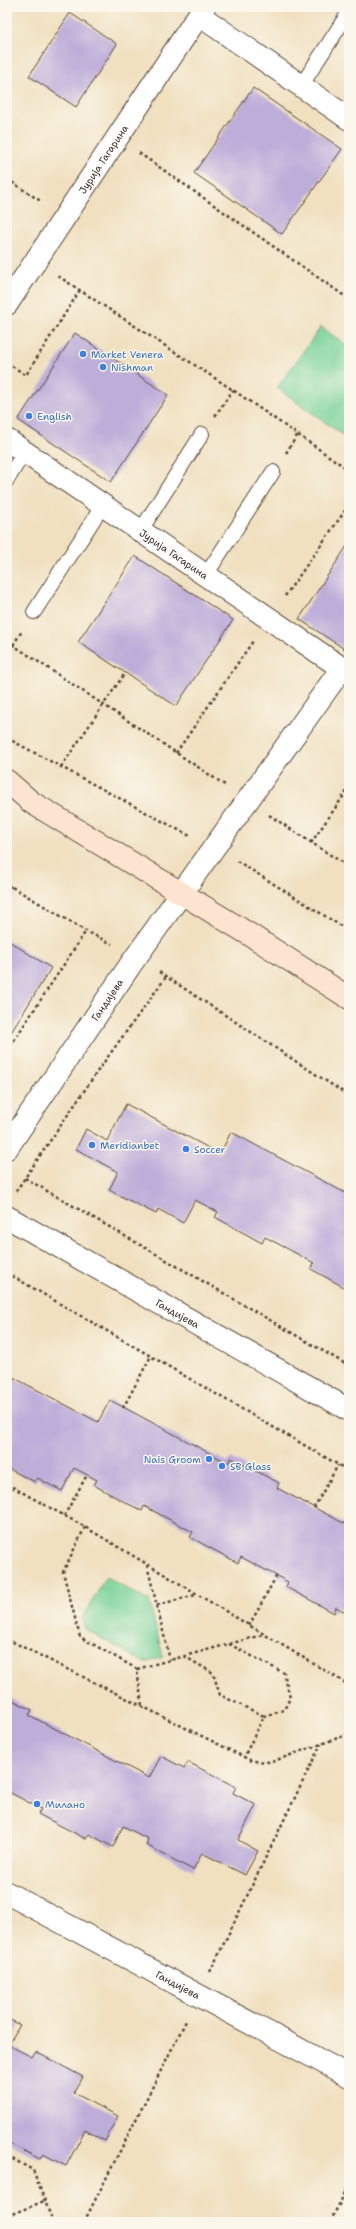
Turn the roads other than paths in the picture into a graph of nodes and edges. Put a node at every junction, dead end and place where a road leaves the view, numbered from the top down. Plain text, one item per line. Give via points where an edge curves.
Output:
1 (197, 10) edge
2 (349, 12) edge
3 (301, 86) junction
4 (349, 119) edge
5 (7, 304) edge
6 (202, 434) road end
7 (7, 440) edge
8 (25, 451) junction
9 (273, 472) dead end
10 (7, 480) edge
11 (103, 505) junction
12 (140, 530) junction
13 (206, 575) junction
14 (34, 612) dead end
15 (346, 670) edge
16 (7, 781) edge
17 (7, 794) edge
18 (31, 802) junction
19 (182, 892) junction
20 (349, 998) edge
21 (7, 1148) edge
22 (7, 1217) edge
23 (349, 1410) edge
24 (7, 1893) edge
25 (349, 2076) edge

1 - 3 street, Јурија Гагарина
1 - 5 street, Јурија Гагарина via 117,138
2 - 3 lane
3 - 4 street, Јурија Гагарина
6 - 12 lane
7 - 8 street, Јурија Гагарина
8 - 10 lane
8 - 11 street, Јурија Гагарина
9 - 13 lane
11 - 12 street, Јурија Гагарина
11 - 14 lane
12 - 13 street, Јурија Гагарина
13 - 15 street, Јурија Гагарина
15 - 19 street, Јурија Гагарина
16 - 18 street
17 - 18 street
18 - 19 street
19 - 20 street
19 - 21 street, Гандијева
22 - 23 street, Гандијева
24 - 25 street, Гандијева

